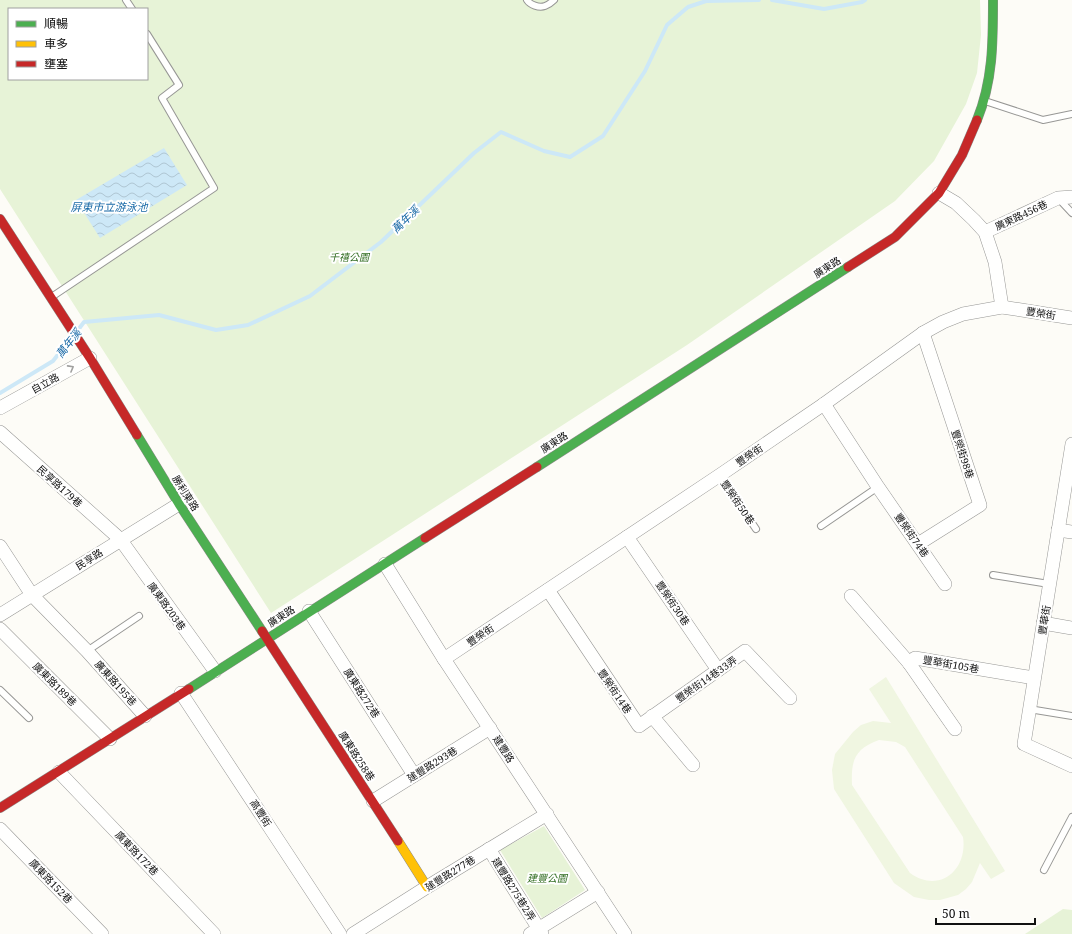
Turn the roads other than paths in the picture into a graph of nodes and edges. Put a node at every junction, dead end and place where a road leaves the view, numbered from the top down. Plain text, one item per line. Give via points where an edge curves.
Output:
1 (527, 0) edge
2 (554, 0) edge
3 (993, 0) edge
4 (148, 36) edge
5 (983, 100) junction
6 (1072, 114) edge
7 (939, 193) junction
8 (1072, 197) edge
9 (1058, 198) junction
10 (1072, 213) edge
11 (0, 220) edge
12 (985, 232) junction
13 (51, 298) junction
14 (1002, 307) junction
15 (1072, 318) edge
16 (923, 333) junction
17 (90, 358) junction
18 (824, 404) junction
19 (0, 408) edge
20 (0, 432) edge
21 (1072, 444) edge
22 (720, 474) junction
23 (878, 487) junction
24 (179, 504) junction
25 (821, 526) dead end
26 (756, 529) dead end
27 (1058, 530) junction
28 (1072, 532) edge
29 (627, 537) junction
30 (120, 539) junction
31 (918, 544) junction
32 (0, 546) edge
33 (385, 564) junction
34 (992, 574) dead end
35 (945, 584) dead end
36 (1049, 584) junction
37 (548, 590) junction
38 (32, 595) junction
39 (851, 596) dead end
40 (309, 611) junction
41 (0, 615) edge
42 (139, 616) dead end
43 (1043, 623) junction
44 (1072, 628) edge
45 (0, 629) edge
46 (267, 638) junction
47 (87, 651) junction
48 (444, 659) junction
49 (909, 663) junction
50 (718, 670) junction
51 (215, 671) junction
52 (1034, 678) junction
53 (0, 690) edge
54 (181, 693) junction
55 (790, 698) dead end
56 (1029, 709) junction
57 (145, 716) junction
58 (652, 716) junction
59 (1072, 716) edge
60 (29, 718) dead end
61 (490, 728) junction
62 (956, 730) dead end
63 (110, 739) junction
64 (693, 765) dead end
65 (1072, 766) edge
66 (59, 772) junction
67 (414, 775) junction
68 (373, 801) junction
69 (0, 808) edge
70 (547, 814) junction
71 (1072, 817) edge
72 (0, 829) edge
73 (489, 849) junction
74 (1044, 870) dead end
75 (427, 887) junction
76 (598, 892) junction
77 (537, 932) edge
78 (102, 934) edge
79 (214, 934) edge
80 (340, 934) edge
81 (353, 934) edge
82 (625, 934) edge

1 - 2 lane via 537,6 546,6
3 - 5 street, 廣東路 via 993,48
4 - 13 lane via 179,85 162,98 214,188
5 - 6 lane via 1043,120
5 - 7 street, 廣東路 via 962,155
7 - 12 street via 956,203
7 - 33 street, 廣東路 via 895,237
8 - 9 street, 廣東路456巷
9 - 10 lane, 廣東路456巷
9 - 12 street, 廣東路456巷
11 - 13 street
12 - 14 street via 995,262
13 - 17 street, 勝利東路
14 - 15 street, 豐榮街
14 - 16 street, 豐榮街 via 963,314
16 - 18 street, 豐榮街
16 - 31 street, 豐榮街98巷 via 980,505
19 -> 17 street, 自立路
17 - 24 street, 勝利東路
18 - 22 street, 豐榮街
18 - 23 street, 豐榮街74巷
20 - 30 street, 民享路179巷
21 - 27 street, 豐華街
22 - 26 lane, 豐榮街50巷
22 - 29 street, 豐榮街
23 - 25 lane
23 - 31 street, 豐榮街74巷
24 - 30 street, 民享路
24 - 46 street, 勝利東路
27 - 28 street
27 - 36 street, 豐華街
29 - 37 street, 豐榮街
29 - 50 street, 豐榮街30巷
30 - 38 street, 民享路
30 - 51 street, 廣東路203巷
31 - 35 street, 豐榮街74巷
32 - 38 street, 廣東路195巷
33 - 40 street, 廣東路
33 - 48 street, 建豐路
34 - 36 lane
36 - 43 street, 豐華街
37 - 48 street, 豐榮街
37 - 58 street, 豐榮街14巷 via 639,726
38 - 41 street, 民享路
38 - 47 street, 廣東路195巷
39 - 49 street, 豐華街105巷
40 - 46 street, 廣東路
40 - 67 street, 廣東路272巷
42 - 47 lane, 廣東路195巷
43 - 44 street
43 - 52 street, 豐華街
45 - 63 street, 廣東路189巷
46 - 51 street, 廣東路
46 - 68 street, 廣東路258巷
47 - 57 street, 廣東路195巷
48 - 61 street, 建豐路
49 - 52 street, 豐華街105巷 via 914,658
49 - 62 street
50 - 55 street, 豐榮街14巷33弄 via 745,651
50 - 58 street, 豐榮街14巷33弄
51 - 54 street, 廣東路
52 - 56 street, 豐華街
53 - 60 lane
54 - 57 street, 廣東路
54 - 80 street, 高豐街
56 - 59 lane
56 - 65 street, 豐華街 via 1024,744
57 - 63 street, 廣東路
58 - 64 street
61 - 67 street, 建豐路293巷
61 - 70 street, 建豐路
63 - 66 street, 廣東路
66 - 69 street, 廣東路
66 - 79 street, 廣東路172巷
67 - 68 street, 建豐路293巷
68 - 75 street, 廣東路258巷
70 - 73 street, 建豐路277巷
70 - 76 street, 建豐路
71 - 74 lane
72 - 78 street, 廣東路152巷
73 - 75 street, 建豐路277巷
73 - 77 street, 建豐路275巷2弄
75 - 81 street, 建豐路277巷
76 - 77 street
76 - 82 street, 建豐路

